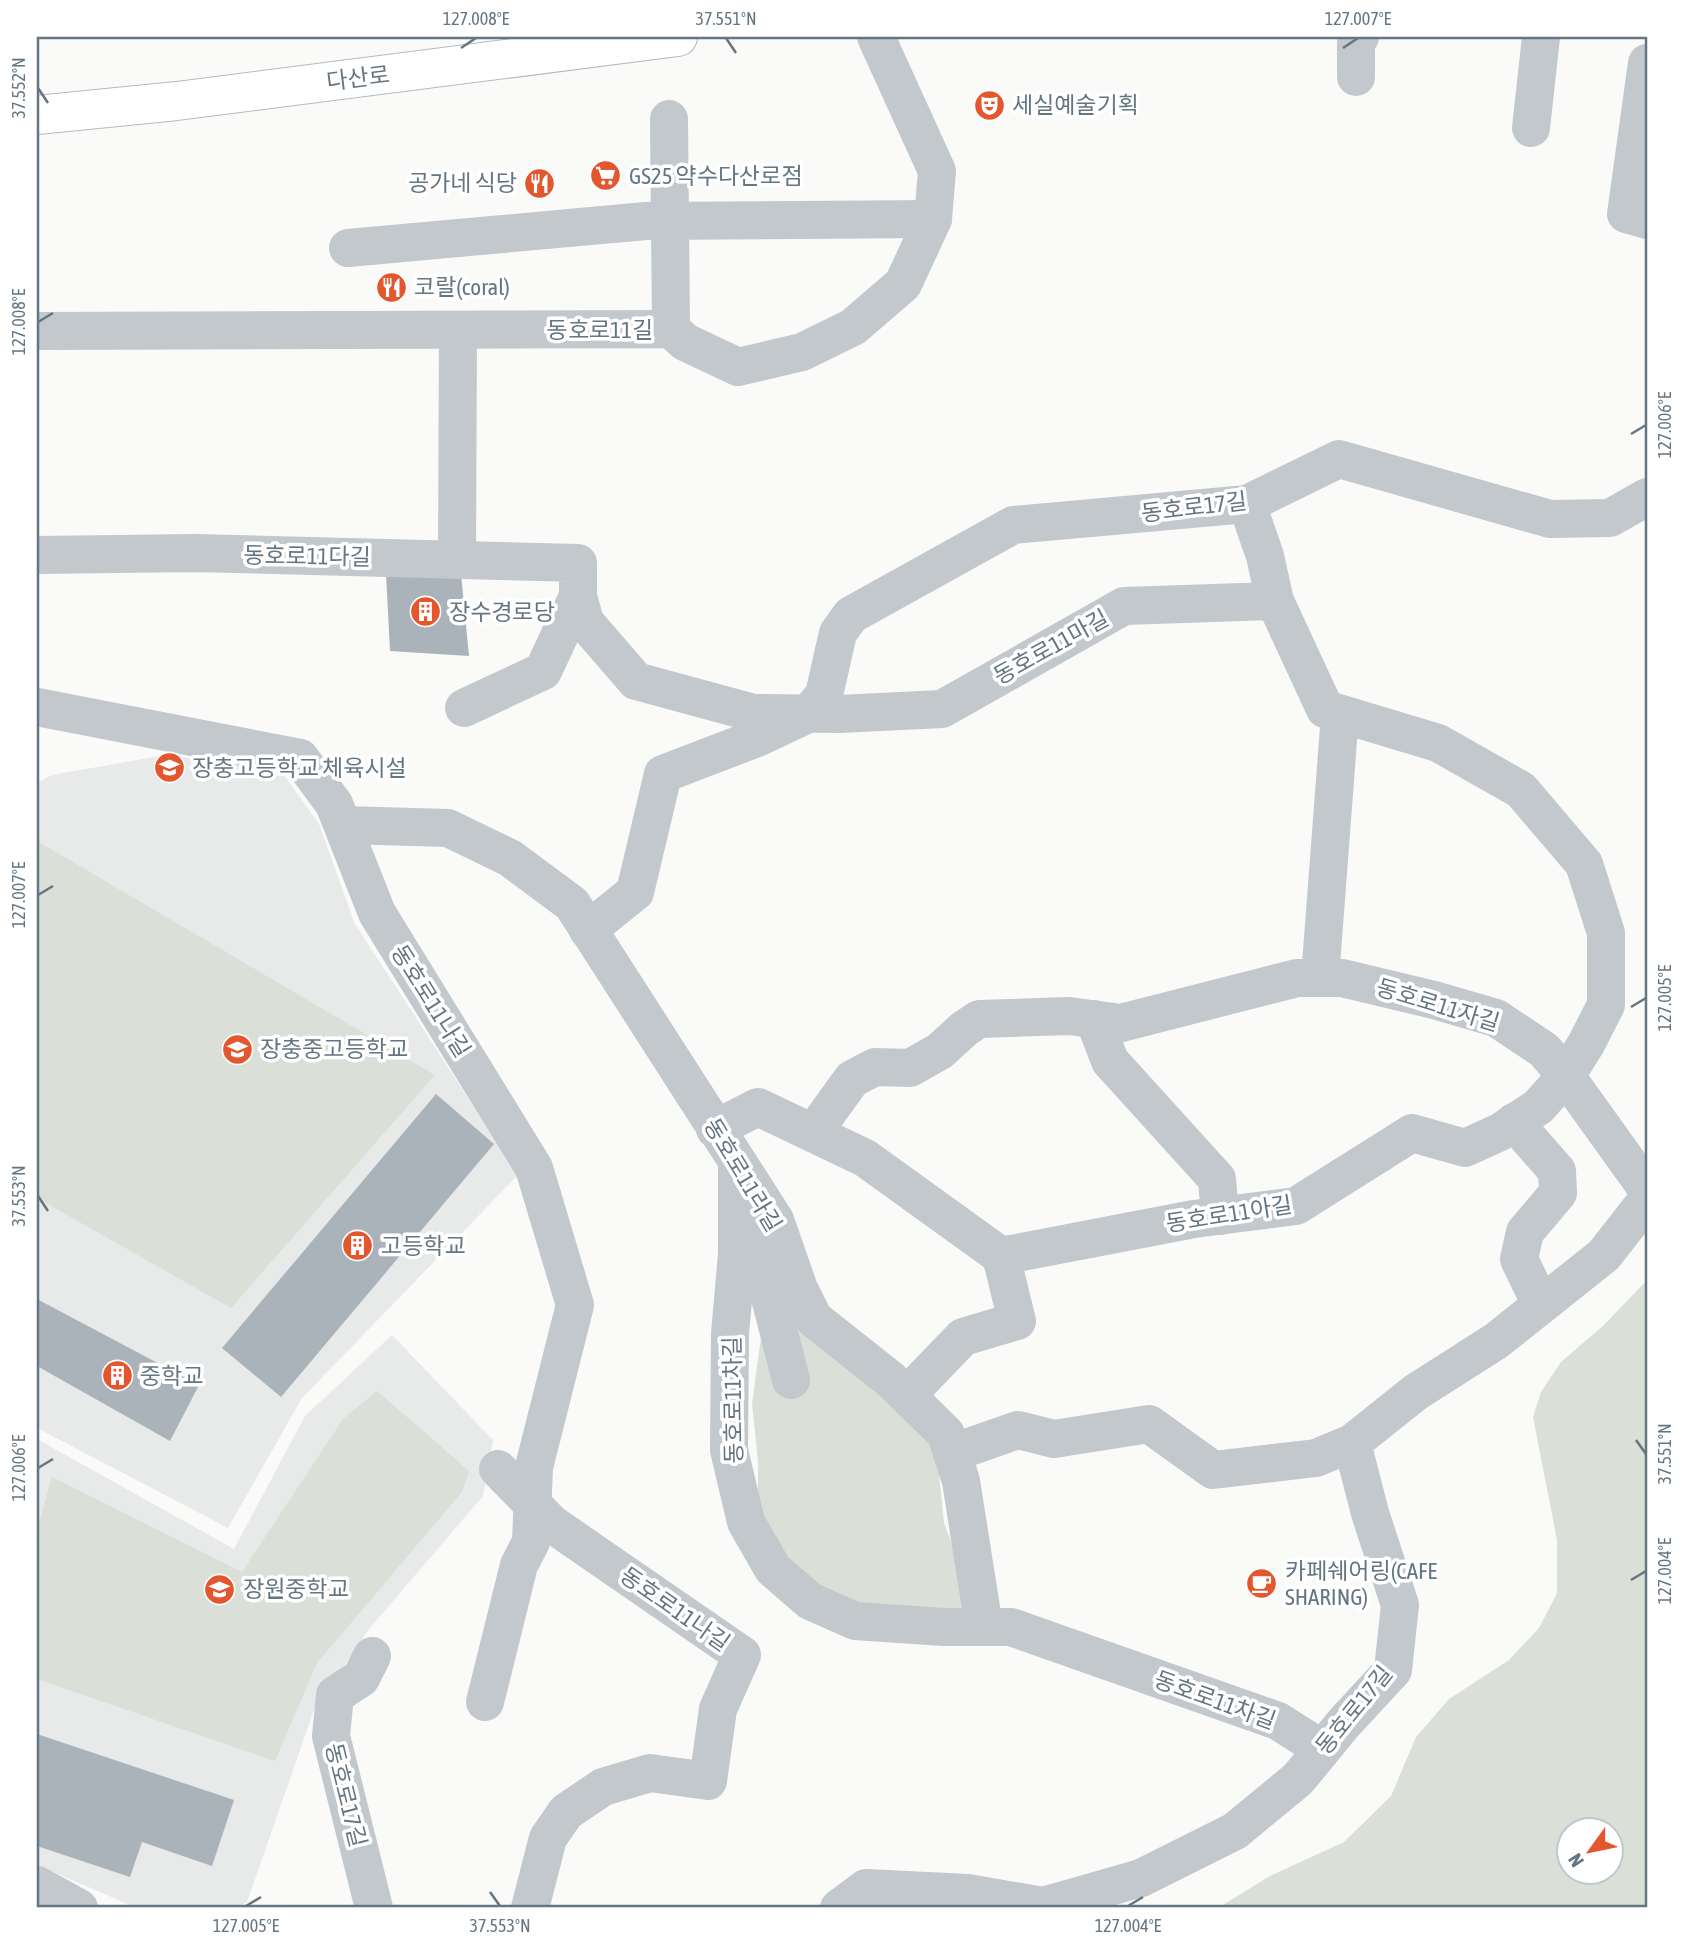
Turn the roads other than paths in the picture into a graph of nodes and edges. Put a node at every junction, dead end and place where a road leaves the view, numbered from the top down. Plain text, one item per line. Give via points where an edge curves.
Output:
1 (678, 37) edge
2 (876, 37) edge
3 (1360, 37) edge
4 (1541, 37) edge
5 (1637, 37) edge
6 (1647, 41) edge
7 (1647, 63) edge
8 (1356, 77) dead end
9 (37, 115) edge
10 (668, 120) dead end
11 (1531, 128) dead end
12 (933, 219) junction
13 (1647, 220) edge
14 (670, 221) junction
15 (348, 248) dead end
16 (671, 329) junction
17 (458, 330) junction
18 (37, 331) edge
19 (1647, 497) edge
20 (1247, 504) junction
21 (1610, 518) junction
22 (1647, 526) edge
23 (37, 555) edge
24 (457, 559) junction
25 (578, 579) junction
26 (1275, 601) junction
27 (37, 707) edge
28 (464, 708) dead end
29 (808, 714) junction
30 (1340, 714) junction
31 (343, 825) junction
32 (588, 930) junction
33 (1320, 978) junction
34 (1094, 1019) junction
35 (1566, 1076) junction
36 (1514, 1122) junction
37 (715, 1129) junction
38 (813, 1133) junction
39 (737, 1163) junction
40 (1647, 1189) edge
41 (1647, 1200) edge
42 (737, 1214) junction
43 (1220, 1216) junction
44 (1001, 1256) junction
45 (1541, 1305) junction
46 (791, 1380) dead end
47 (907, 1395) junction
48 (1352, 1443) junction
49 (952, 1452) junction
50 (498, 1469) dead end
51 (533, 1506) junction
52 (984, 1628) junction
53 (372, 1656) dead end
54 (485, 1702) dead end
55 (1322, 1749) junction
56 (40, 1890) edge
57 (79, 1908) edge
58 (374, 1908) edge
59 (530, 1908) edge
60 (839, 1908) edge

1 - 9 main road, 다산로
2 - 12 street, 동호로11길 via 937,171
3 - 8 street
4 - 11 street
5 - 6 street
7 - 13 street via 1626,214
10 - 14 street
12 - 14 street
12 - 16 street, 동호로11길 via 903,284 853,327 803,352 738,367 685,342
14 - 15 street
14 - 16 street
16 - 17 street, 동호로11길
17 - 18 street, 동호로11길
17 - 24 street
19 - 21 street, 동호로17길
20 - 21 street, 동호로17길 via 1339,458 1550,519
20 - 26 street
20 - 29 street, 동호로17길 via 1013,525 851,615 838,633 824,695
21 - 22 street
23 - 24 street, 동호로11다길 via 195,553
24 - 25 street, 동호로11다길
25 - 28 street via 542,671
25 - 29 street, 동호로11마길 via 585,622 636,681 754,713
26 - 29 street, 동호로11마길 via 1124,606 942,709
26 - 30 street via 1325,709
27 - 31 street, 동호로11나길 via 300,758 334,804
29 - 32 street, 동호로11마길 via 663,774 635,892
30 - 33 street
30 - 35 street via 1438,743 1521,790 1584,864 1606,933 1606,1005
31 - 32 street, 동호로11라길 via 448,828 510,858 572,904
31 - 51 street, 동호로11나길 via 377,914 534,1168 575,1305 534,1466
32 - 37 street, 동호로11라길
33 - 34 street, 동호로11자길 via 1297,978 1121,1023
33 - 35 street, 동호로11자길 via 1342,978 1496,1018 1544,1050
34 - 38 street, 동호로11자길 via 979,1019 940,1051 910,1068 875,1067 852,1079
34 - 43 street via 1110,1061 1217,1179
35 - 36 street, 동호로11아길 via 1538,1107
35 - 40 street, 동호로11자길
36 - 43 street, 동호로11아길 via 1465,1148 1412,1133 1296,1206
36 - 45 street via 1557,1171 1558,1193 1525,1232 1519,1259
37 - 38 street via 758,1107
37 - 39 street, 동호로11라길
38 - 44 street via 865,1158
39 - 42 street, 동호로11차길
39 - 47 street, 동호로11라길 via 775,1220 814,1319
41 - 45 street via 1604,1255
42 - 46 street via 756,1243
42 - 52 street, 동호로11차길 via 729,1450 746,1522 773,1569 810,1601 856,1621
43 - 44 street, 동호로11아길
44 - 47 street via 1017,1321 963,1337
45 - 48 street
47 - 49 street, 동호로11라길 via 946,1434
48 - 49 street via 1316,1458 1213,1470 1149,1424 1054,1439 1018,1430
48 - 55 street, 동호로17길 via 1400,1605 1393,1670
49 - 52 street via 961,1481
50 - 51 street, 동호로11나길
51 - 54 street, 동호로11나길 via 531,1542 519,1565
51 - 59 street, 동호로11나길 via 552,1524 742,1655 718,1709 708,1781 650,1773 603,1787 566,1812 548,1838
52 - 55 street, 동호로11차길 via 1011,1628 1278,1721
53 - 58 street, 동호로17길 via 361,1678 335,1695 331,1736
55 - 60 street, 동호로17길 via 1297,1779 1236,1831 1141,1878 1043,1906 968,1893 866,1888
56 - 57 street

